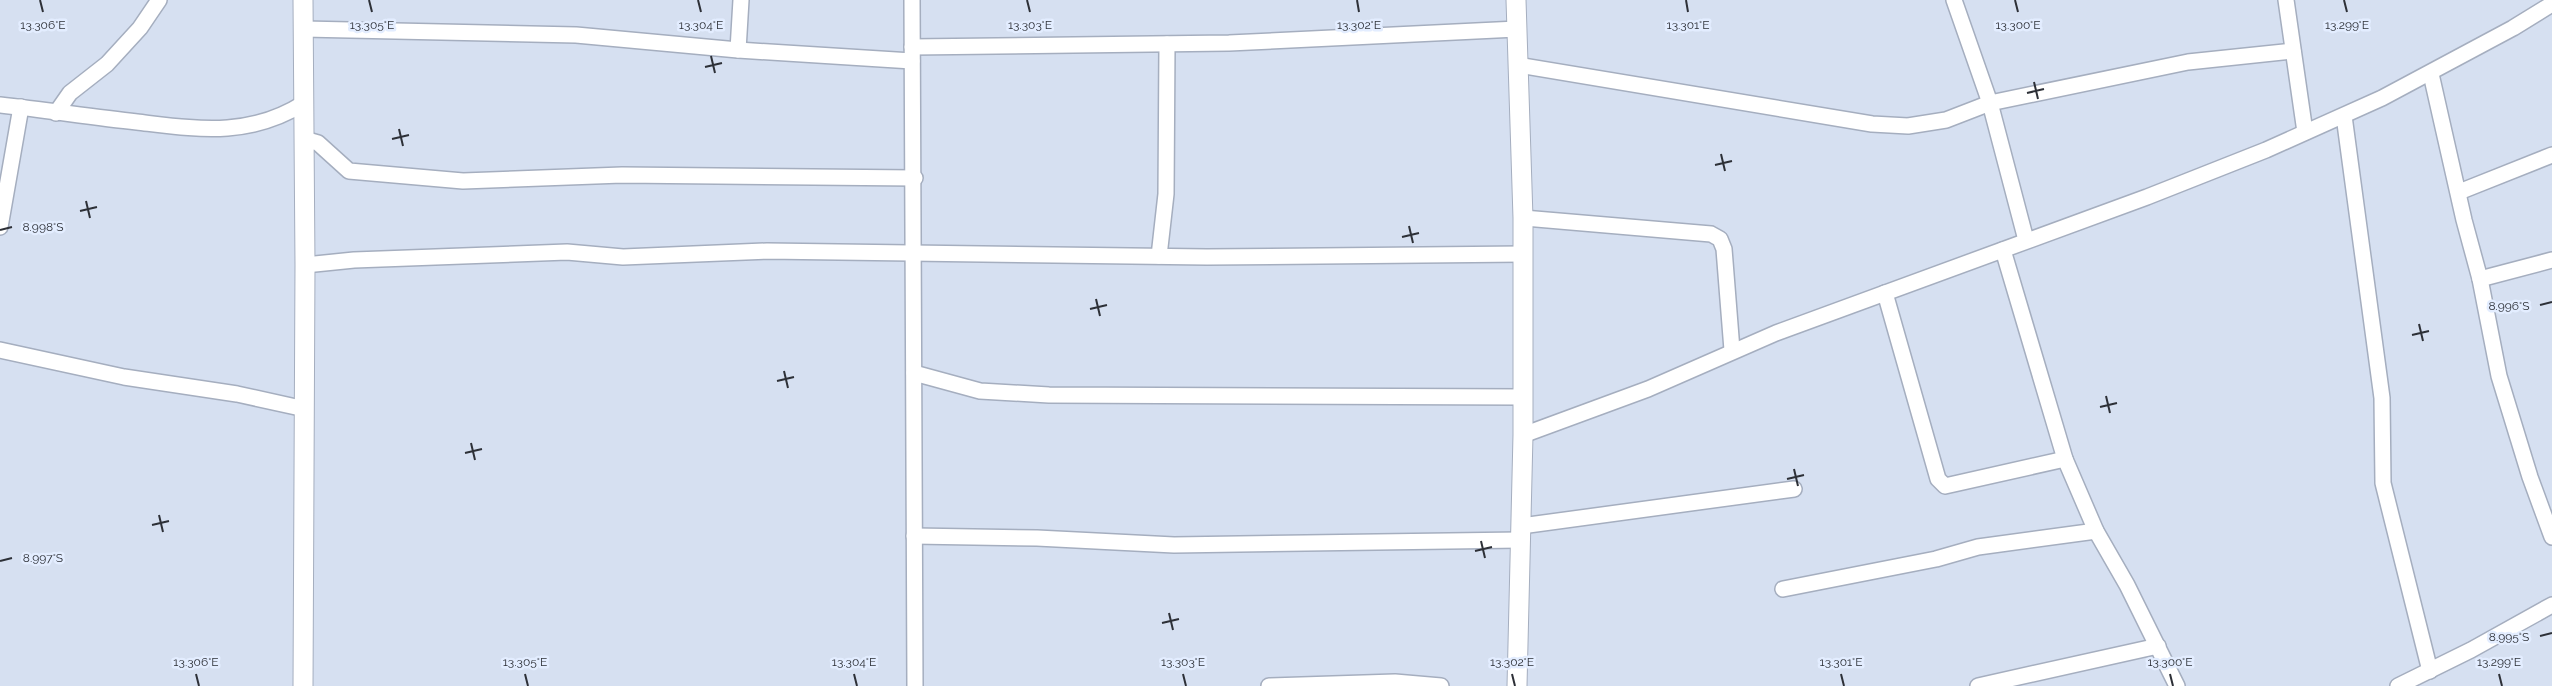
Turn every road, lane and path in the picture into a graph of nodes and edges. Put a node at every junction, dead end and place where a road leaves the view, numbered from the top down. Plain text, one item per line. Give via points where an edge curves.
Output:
1 (160, 0) edge
2 (303, 0) edge
3 (741, 0) edge
4 (912, 0) edge
5 (1516, 0) edge
6 (1954, 0) edge
7 (2286, 0) edge
8 (2552, 4) edge
9 (304, 29) junction
10 (1516, 29) junction
11 (1167, 44) junction
12 (738, 50) junction
13 (2293, 51) junction
14 (912, 54) junction
15 (1518, 65) junction
16 (2431, 74) junction
17 (304, 103) junction
18 (1990, 103) junction
19 (0, 104) edge
20 (21, 107) junction
21 (56, 113) junction
22 (2344, 116) junction
23 (2304, 132) junction
24 (304, 138) junction
25 (2552, 155) edge
26 (915, 178) junction
27 (2459, 192) junction
28 (1523, 218) junction
29 (0, 228) edge
30 (2026, 240) junction
31 (2003, 250) junction
32 (914, 253) junction
33 (1523, 254) junction
34 (1159, 256) junction
35 (2552, 260) edge
36 (305, 265) junction
37 (2480, 279) junction
38 (1885, 293) junction
39 (0, 350) edge
40 (1732, 350) junction
41 (914, 372) junction
42 (1523, 398) junction
43 (305, 409) junction
44 (1523, 435) junction
45 (2066, 459) junction
46 (1794, 489) dead end
47 (2096, 532) junction
48 (1520, 533) junction
49 (914, 536) junction
50 (2552, 538) edge
51 (1784, 589) dead end
52 (2552, 604) edge
53 (2158, 646) junction
54 (2430, 671) junction
55 (303, 686) edge
56 (915, 686) edge
57 (1269, 686) edge
58 (1441, 686) edge
59 (1517, 686) edge
60 (1978, 686) edge
61 (2177, 686) edge
62 (2398, 686) edge

1 - 21 street via 107,64 70,93
2 - 9 street
3 - 12 street
4 - 14 street
5 - 10 street
6 - 18 street
7 - 13 street
8 - 16 street
9 - 12 street via 576,35
9 - 17 street
10 - 11 street
10 - 15 street
11 - 14 street
11 - 34 street via 1166,194
12 - 14 street
13 - 18 street via 2188,62
13 - 23 street
14 - 26 street
15 - 18 street via 1872,124 1908,126 1946,120
15 - 28 street
16 - 22 street
16 - 27 street
17 - 21 street via 284,116 223,130 198,130
17 - 24 street
18 - 30 street
19 - 20 street
20 - 21 street
20 - 29 street
22 - 23 street
22 - 54 street via 2382,398 2383,483
23 - 30 street via 2147,197
24 - 26 street via 318,143 349,170 463,181 622,175
24 - 36 street
25 - 27 street
26 - 32 street
27 - 37 street
28 - 33 street
28 - 40 street via 1711,234 1720,239 1724,249
30 - 31 street
31 - 38 street
31 - 45 street
32 - 34 street
32 - 36 street via 767,251 623,257 568,252 354,260
32 - 41 street
33 - 34 street
33 - 42 street
35 - 37 street
36 - 43 street
37 - 50 street via 2499,376
38 - 40 street
38 - 45 street via 1938,479 1945,486
39 - 43 street via 124,377 237,394
40 - 44 street via 1648,389
41 - 42 street via 980,390 1049,395
41 - 49 street
42 - 44 street
43 - 55 street
44 - 48 street
45 - 47 street
46 - 48 street
47 - 51 street via 1978,547 1936,559
47 - 53 street
48 - 49 street via 1174,546 1037,538
48 - 59 street
49 - 56 street
52 - 54 street
53 - 60 street
53 - 61 street
54 - 62 street
57 - 58 street via 1395,682

